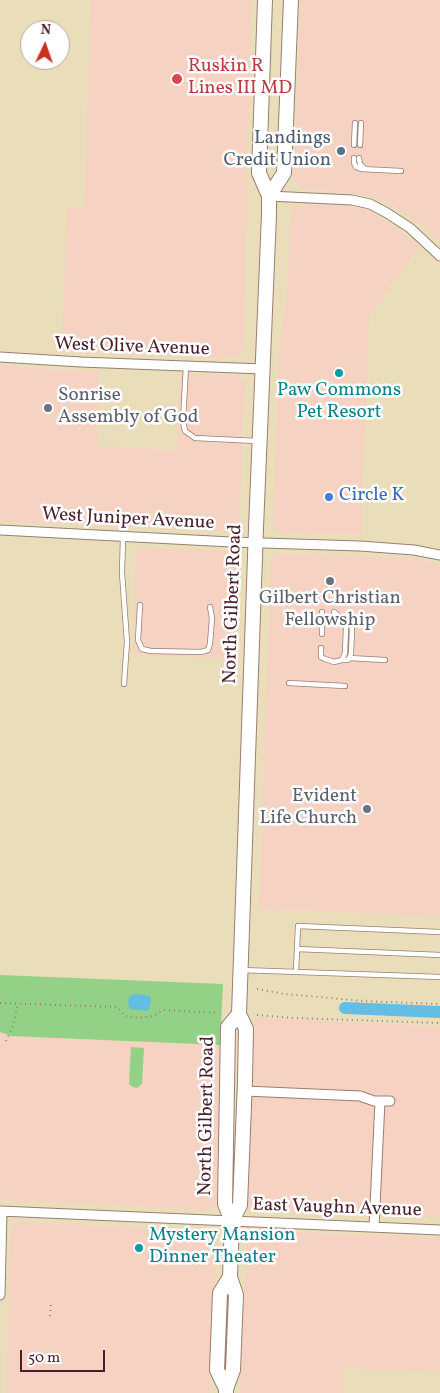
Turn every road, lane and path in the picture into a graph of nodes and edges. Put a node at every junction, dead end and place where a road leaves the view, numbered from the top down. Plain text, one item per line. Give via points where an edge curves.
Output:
1 (265, 0) edge
2 (291, 0) edge
3 (358, 123) dead end
4 (357, 145) dead end
5 (354, 158) dead end
6 (360, 158) dead end
7 (366, 169) junction
8 (401, 171) dead end
9 (269, 196) junction
10 (440, 256) edge
11 (0, 357) edge
12 (186, 366) junction
13 (262, 369) junction
14 (260, 441) junction
15 (0, 530) edge
16 (123, 537) junction
17 (255, 542) junction
18 (440, 555) edge
19 (140, 605) dead end
20 (210, 607) dead end
21 (322, 612) dead end
22 (334, 612) dead end
23 (344, 621) junction
24 (322, 634) dead end
25 (321, 648) dead end
26 (348, 658) junction
27 (342, 660) junction
28 (385, 660) dead end
29 (289, 683) dead end
30 (124, 684) dead end
31 (345, 686) dead end
32 (440, 932) edge
33 (297, 950) junction
34 (440, 955) edge
35 (240, 970) junction
36 (296, 972) junction
37 (440, 977) edge
38 (257, 989) dead end
39 (0, 1003) edge
40 (18, 1004) junction
41 (440, 1004) edge
42 (219, 1013) dead end
43 (239, 1014) junction
44 (256, 1015) dead end
45 (440, 1023) edge
46 (6, 1042) dead end
47 (245, 1091) junction
48 (380, 1101) junction
49 (390, 1101) dead end
50 (1, 1212) edge
51 (232, 1221) junction
52 (374, 1227) junction
53 (440, 1230) edge
54 (0, 1295) edge
55 (51, 1306) dead end
56 (50, 1316) dead end
57 (226, 1391) edge

1 - 9 main road, North Gilbert Road via 259,173
2 - 9 main road via 284,173
3 - 4 lane
5 - 7 lane via 356,167
6 - 7 lane via 361,167
7 - 8 lane
9 - 10 street via 352,200 370,204 410,228
9 - 13 main road, North Gilbert Road
11 - 12 street, West Olive Avenue
12 - 13 street, West Olive Avenue
12 - 14 lane via 185,431 196,438
13 - 14 main road, North Gilbert Road
14 - 17 main road, North Gilbert Road
15 - 16 street, West Juniper Avenue
16 - 17 street, West Juniper Avenue
16 - 30 lane via 127,642
17 - 18 street, West Juniper Avenue via 389,548
17 - 35 main road, North Gilbert Road
19 - 20 lane via 138,640 142,649 201,652 208,650 210,644
21 - 24 lane
22 - 23 lane
23 - 26 lane via 351,624 352,630
23 - 27 lane
25 - 27 lane via 321,657 325,660
26 - 27 lane
26 - 28 lane
29 - 31 lane
32 - 33 lane via 298,926
33 - 34 lane
33 - 36 lane
35 - 36 lane
35 - 43 main road, North Gilbert Road
36 - 37 lane
38 - 41 path via 364,1001
39 - 40 path
40 - 42 path via 117,1008 125,1016 138,1018 153,1016 163,1010
40 - 46 path
43 - 47 main road, North Gilbert Road via 246,1029
43 - 51 main road, North Gilbert Road via 228,1027 225,1204
44 - 45 path
47 - 48 street via 360,1096
47 - 51 main road, North Gilbert Road via 240,1205
48 - 49 street
48 - 52 street
50 - 51 street, East Vaughn Avenue
50 - 54 street
51 - 52 street, East Vaughn Avenue
51 - 57 main road, North Gilbert Road via 230,1277 220,1293 217,1370
52 - 53 street, East Vaughn Avenue
55 - 56 path

